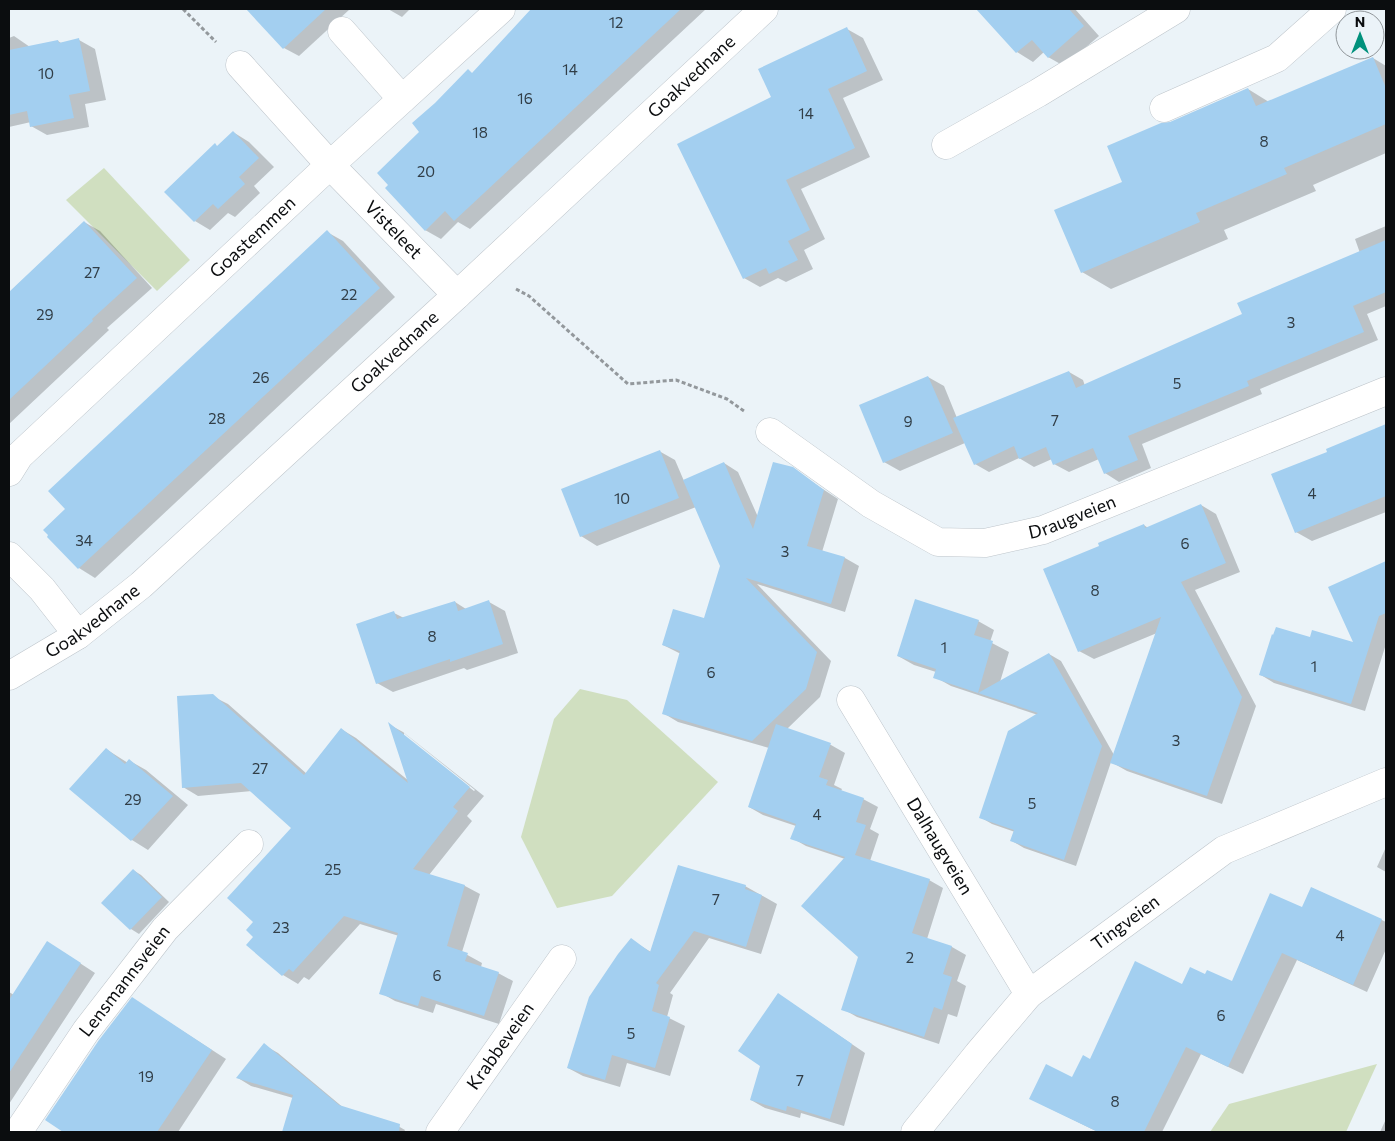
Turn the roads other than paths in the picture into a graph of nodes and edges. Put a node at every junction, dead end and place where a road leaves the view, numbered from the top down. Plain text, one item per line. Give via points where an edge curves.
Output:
1 (501, 9) edge
2 (764, 9) edge
3 (1176, 9) edge
4 (1332, 9) edge
5 (342, 31) dead end
6 (240, 65) road end
7 (402, 99) junction
8 (1164, 108) dead end
9 (946, 145) dead end
10 (330, 165) junction
11 (457, 295) junction
12 (1386, 390) edge
13 (770, 432) road end
14 (9, 472) edge
15 (9, 556) edge
16 (78, 635) junction
17 (9, 676) edge
18 (850, 700) dead end
19 (1386, 782) edge
20 (249, 844) dead end
21 (562, 959) dead end
22 (1030, 994) junction
23 (18, 1132) edge
24 (440, 1132) edge
25 (916, 1132) edge

1 - 7 street, Goastemmen
2 - 11 street, Goakvednane
3 - 9 street
4 - 8 street via 1277,58
5 - 7 street
6 - 10 street, Visteleet
7 - 10 street, Goastemmen
10 - 11 street, Visteleet
10 - 14 street, Goastemmen via 19,456
11 - 16 street, Goakvednane via 141,585
12 - 13 street, Draugveien via 1043,530 984,543 938,542 871,504
15 - 16 street via 42,589
16 - 17 street, Goakvednane
18 - 22 street, Dalhaugveien
19 - 22 street, Tingveien via 1224,850
20 - 23 street, Lensmannsveien via 165,929 86,1031
21 - 24 street, Krabbeveien
22 - 25 street, Tingveien

